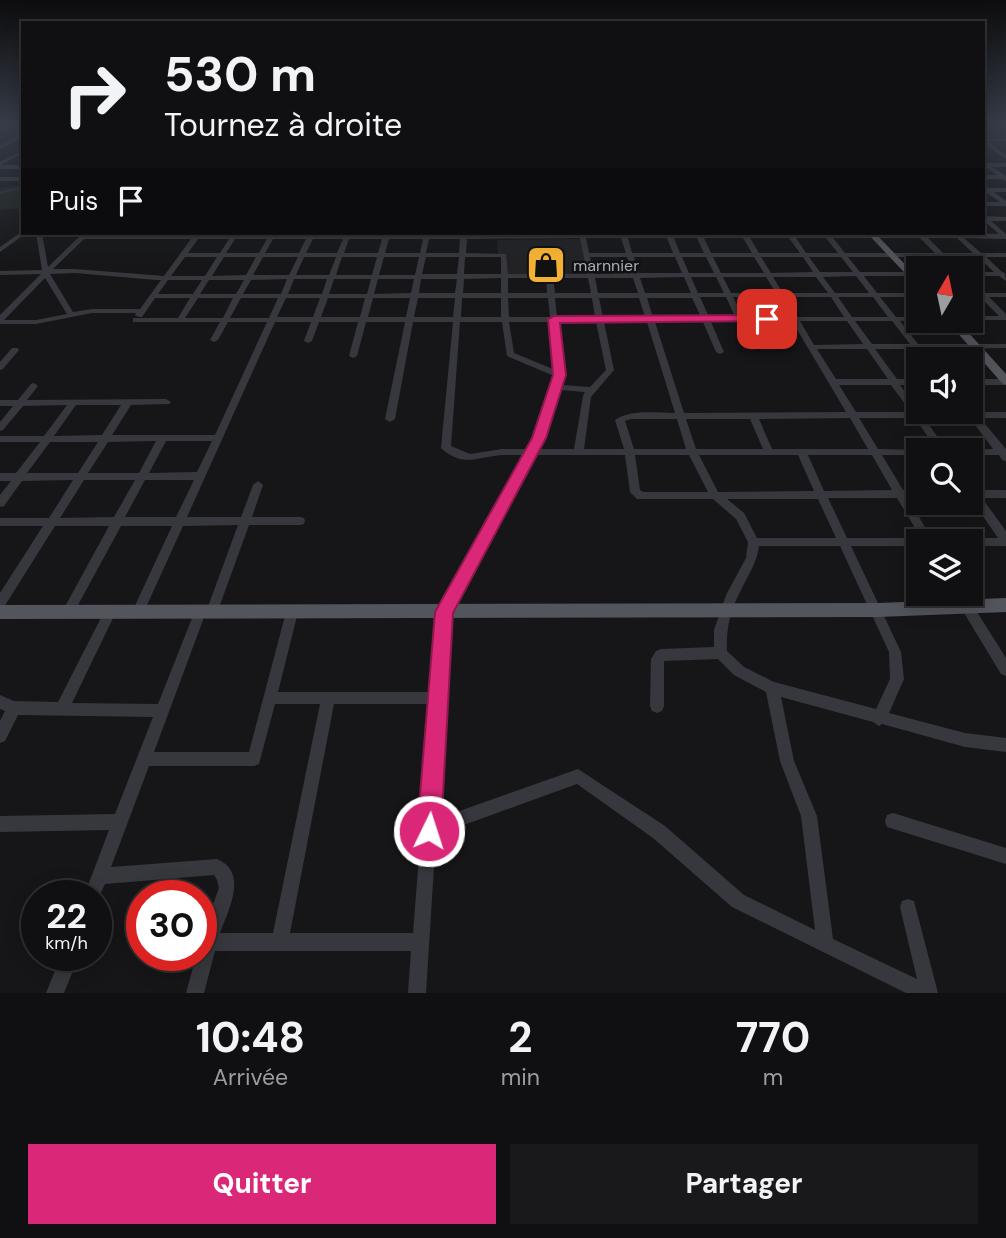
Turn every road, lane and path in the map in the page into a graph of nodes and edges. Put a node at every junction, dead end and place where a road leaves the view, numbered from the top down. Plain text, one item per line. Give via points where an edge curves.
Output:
1 (985, 177) edge
2 (1005, 177) edge
3 (3, 179) edge
4 (21, 179) edge
5 (985, 189) edge
6 (1006, 190) edge
7 (985, 204) edge
8 (1006, 204) edge
9 (985, 219) edge
10 (1006, 219) edge
11 (985, 220) edge
12 (20, 234) edge
13 (0, 235) edge
14 (39, 235) edge
15 (84, 235) edge
16 (122, 235) edge
17 (158, 235) edge
18 (197, 235) edge
19 (234, 235) edge
20 (272, 235) edge
21 (311, 235) edge
22 (347, 235) edge
23 (386, 235) edge
24 (426, 235) edge
25 (464, 235) edge
26 (504, 235) edge
27 (544, 235) edge
28 (583, 235) edge
29 (669, 235) edge
30 (699, 235) edge
31 (745, 235) edge
32 (790, 235) edge
33 (828, 235) edge
34 (874, 235) edge
35 (921, 235) edge
36 (958, 235) edge
37 (982, 235) edge
38 (1006, 236) edge
39 (624, 237) junction
40 (0, 250) edge
41 (183, 255) junction
42 (221, 255) junction
43 (261, 255) junction
44 (301, 255) junction
45 (340, 255) junction
46 (381, 255) junction
47 (423, 255) junction
48 (462, 255) junction
49 (587, 255) junction
50 (630, 255) junction
51 (677, 255) junction
52 (709, 255) junction
53 (757, 255) junction
54 (804, 255) junction
55 (843, 255) junction
56 (891, 255) junction
57 (941, 255) junction
58 (979, 255) junction
59 (1006, 255) edge
60 (906, 267) edge
61 (0, 273) edge
62 (46, 273) junction
63 (906, 274) edge
64 (549, 275) junction
65 (591, 275) junction
66 (636, 275) junction
67 (685, 275) junction
68 (719, 275) junction
69 (768, 275) junction
70 (818, 275) junction
71 (859, 275) junction
72 (984, 275) edge
73 (207, 276) junction
74 (249, 276) junction
75 (292, 276) junction
76 (332, 276) junction
77 (375, 276) junction
78 (419, 276) junction
79 (460, 276) junction
80 (504, 276) junction
81 (1004, 276) edge
82 (166, 278) junction
83 (642, 295) junction
84 (694, 295) junction
85 (729, 295) junction
86 (781, 295) junction
87 (833, 295) junction
88 (875, 295) junction
89 (906, 295) edge
90 (984, 295) edge
91 (1006, 295) edge
92 (153, 296) junction
93 (195, 296) junction
94 (238, 296) junction
95 (283, 296) junction
96 (325, 296) junction
97 (370, 296) junction
98 (415, 296) junction
99 (459, 296) junction
100 (505, 296) junction
101 (551, 296) junction
102 (595, 296) junction
103 (984, 297) edge
104 (142, 311) junction
105 (70, 313) junction
106 (849, 318) junction
107 (894, 318) junction
108 (906, 318) edge
109 (984, 318) edge
110 (1006, 318) edge
111 (316, 319) junction
112 (363, 319) junction
113 (457, 319) junction
114 (505, 319) junction
115 (554, 319) junction
116 (600, 319) junction
117 (649, 319) junction
118 (704, 319) junction
119 (740, 319) junction
120 (795, 319) junction
121 (180, 320) junction
122 (225, 320) junction
123 (272, 320) junction
124 (412, 320) junction
125 (0, 321) edge
126 (963, 333) edge
127 (214, 340) dead end
128 (308, 341) dead end
129 (869, 346) junction
130 (917, 346) junction
131 (975, 346) junction
132 (1006, 346) edge
133 (811, 347) junction
134 (754, 348) dead end
135 (15, 350) dead end
136 (720, 352) dead end
137 (353, 356) dead end
138 (0, 367) edge
139 (558, 381) junction
140 (833, 382) junction
141 (894, 382) junction
142 (906, 382) edge
143 (983, 382) edge
144 (1006, 382) edge
145 (34, 386) dead end
146 (590, 390) junction
147 (906, 399) edge
148 (0, 402) edge
149 (20, 402) junction
150 (74, 402) junction
151 (128, 402) junction
152 (166, 402) dead end
153 (983, 414) edge
154 (678, 415) junction
155 (753, 415) junction
156 (852, 415) junction
157 (906, 415) edge
158 (1006, 415) edge
159 (390, 419) dead end
160 (979, 424) edge
161 (0, 428) edge
162 (105, 438) junction
163 (163, 438) junction
164 (217, 438) junction
165 (0, 439) edge
166 (47, 439) junction
167 (579, 451) junction
168 (630, 452) junction
169 (692, 452) junction
170 (769, 452) junction
171 (802, 452) junction
172 (874, 452) junction
173 (906, 452) edge
174 (983, 453) edge
175 (531, 454) junction
176 (1004, 454) edge
177 (142, 476) junction
178 (201, 476) junction
179 (0, 477) edge
180 (19, 477) junction
181 (81, 477) junction
182 (258, 485) dead end
183 (983, 493) edge
184 (822, 494) junction
185 (900, 494) junction
186 (906, 494) edge
187 (1006, 494) edge
188 (715, 495) junction
189 (0, 503) edge
190 (983, 509) edge
191 (300, 521) dead end
192 (0, 522) edge
193 (117, 522) junction
194 (51, 523) junction
195 (179, 523) junction
196 (245, 523) junction
197 (921, 529) edge
198 (1006, 541) edge
199 (754, 542) junction
200 (845, 542) junction
201 (906, 542) edge
202 (983, 542) edge
203 (983, 602) edge
204 (0, 603) edge
205 (1006, 605) edge
206 (912, 606) edge
207 (966, 606) edge
208 (878, 610) junction
209 (728, 611) junction
210 (0, 612) edge
211 (68, 612) junction
212 (110, 612) junction
213 (138, 612) junction
214 (206, 612) junction
215 (292, 612) junction
216 (444, 612) junction
217 (721, 653) junction
218 (1006, 670) edge
219 (772, 688) junction
220 (270, 698) junction
221 (328, 698) junction
222 (438, 698) junction
223 (7, 705) edge
224 (657, 706) dead end
225 (62, 708) junction
226 (163, 711) junction
227 (879, 719) junction
228 (0, 736) edge
229 (1006, 745) edge
230 (144, 759) junction
231 (893, 821) dead end
232 (120, 822) junction
233 (0, 824) edge
234 (429, 831) junction
235 (1006, 856) edge
236 (100, 876) junction
237 (98, 880) edge
238 (908, 906) dead end
239 (217, 918) edge
240 (217, 942) edge
241 (280, 942) junction
242 (421, 942) junction
243 (825, 944) junction
244 (64, 971) edge
245 (201, 971) edge
246 (55, 993) edge
247 (195, 993) edge
248 (417, 993) edge
249 (927, 993) edge

1 - 2 street
3 - 4 street
5 - 6 street
5 - 8 street
7 - 8 street
9 - 10 street
11 - 38 street
12 - 13 street
12 - 40 street
14 - 62 street
15 - 16 street
15 - 62 street
16 - 17 street
17 - 18 street
18 - 19 street
18 - 41 street
19 - 20 street
19 - 42 street
20 - 21 street
20 - 43 street
21 - 22 street
21 - 44 street
22 - 23 street
22 - 45 street
23 - 24 street
23 - 46 street
24 - 25 street
24 - 47 street
25 - 26 street
25 - 48 street
26 - 27 street
27 - 28 street
28 - 39 street
28 - 49 street
29 - 30 street
29 - 39 street
29 - 51 street
30 - 31 street
30 - 52 street
31 - 32 street
31 - 53 street
32 - 54 street
33 - 55 street
34 - 56 main road
35 - 57 street
36 - 58 street
37 - 38 street
39 - 50 street
41 - 42 street
41 - 82 street
42 - 43 street
42 - 73 street
43 - 44 street
43 - 74 street
44 - 45 street
44 - 75 street
45 - 46 street
45 - 76 street
46 - 47 street
46 - 77 street
47 - 48 street
47 - 78 street
48 - 79 street
48 - 80 street via 504,255
49 - 50 street
49 - 65 street
50 - 51 street
50 - 66 street
51 - 52 street
51 - 67 street
52 - 53 street
52 - 68 street
53 - 54 street
53 - 69 street
54 - 55 street
54 - 70 street
55 - 56 street
55 - 71 street
56 - 57 street
56 - 60 main road
57 - 58 street
58 - 59 street
58 - 81 street
61 - 62 street
62 - 82 street
62 - 105 street
62 - 125 street
63 - 71 street
64 - 65 street
64 - 80 street
64 - 101 street
65 - 66 street
65 - 102 street
66 - 67 street
66 - 83 street
67 - 68 street
67 - 84 street
68 - 69 street
68 - 85 street
69 - 70 street
69 - 86 street
70 - 71 street
70 - 87 street
71 - 88 street
72 - 81 street
73 - 74 street
73 - 82 street
73 - 93 street
74 - 75 street
74 - 94 street
75 - 76 street
75 - 95 street
76 - 77 street
76 - 96 street
77 - 78 street
77 - 97 street
78 - 79 street
78 - 98 street
79 - 80 street
79 - 99 street
80 - 100 street
82 - 92 street
83 - 84 street
83 - 102 street
83 - 117 street
84 - 85 street
84 - 118 street
85 - 86 street
85 - 119 street
86 - 87 street
86 - 120 street
87 - 88 street
87 - 106 street
88 - 89 street
88 - 107 street
90 - 91 street
92 - 93 street
92 - 104 street
93 - 94 street
93 - 121 street
94 - 95 street
94 - 122 street
95 - 96 street
95 - 123 street
96 - 97 street
96 - 111 street
97 - 98 street
97 - 112 street
98 - 99 street
98 - 124 street
99 - 100 street
99 - 113 street
100 - 101 street
100 - 114 street
101 - 102 street
101 - 115 street
102 - 116 street
103 - 110 street
104 - 105 street
104 - 121 street via 136,320
105 - 125 street via 36,322
106 - 107 street
106 - 120 street
106 - 129 street
107 - 108 street
107 - 130 street
109 - 110 street
111 - 112 street
111 - 123 street
111 - 128 street
112 - 124 street
112 - 137 street
113 - 114 street
113 - 124 street
113 - 175 street via 446,448 477,460 497,452
114 - 115 street
114 - 139 street via 510,354
115 - 116 street
115 - 139 street
116 - 117 street
116 - 146 street via 610,370
117 - 118 street
117 - 154 street
118 - 119 street
118 - 136 street
119 - 120 street
119 - 134 street
120 - 133 street
121 - 122 street
122 - 123 street
122 - 127 street
123 - 164 street
124 - 159 street
126 - 131 main road
129 - 130 street
129 - 133 street
129 - 141 street
130 - 131 street
131 - 132 street
131 - 144 main road
133 - 140 street
135 - 138 street
139 - 146 street
139 - 175 street
140 - 141 street
140 - 156 street
141 - 142 street
141 - 147 street
143 - 144 street
145 - 149 street
146 - 167 street
148 - 149 street
149 - 150 street
149 - 161 street
150 - 151 street
150 - 166 street
151 - 152 street
151 - 162 street
153 - 158 street
154 - 155 street
154 - 168 street via 622,417
154 - 169 street
155 - 156 street
155 - 170 street
156 - 157 street
156 - 172 street
160 - 176 street
162 - 163 street
162 - 166 street
162 - 181 street
163 - 164 street
163 - 177 street
164 - 178 street
165 - 166 street
166 - 180 street
167 - 168 street
167 - 175 street
168 - 169 street
168 - 188 street via 637,494
169 - 170 street
169 - 188 street
170 - 171 street
171 - 172 street
171 - 184 street
172 - 173 street
172 - 185 street
174 - 176 street
175 - 216 street
177 - 178 street
177 - 181 street
177 - 193 street
178 - 195 street
179 - 180 street
180 - 181 street
180 - 189 street
181 - 194 street
182 - 196 street
183 - 187 street
184 - 185 street
184 - 188 street
184 - 200 street
185 - 186 street
185 - 197 street
188 - 199 street via 740,516
190 - 198 street
191 - 196 street
192 - 194 street
193 - 194 street
193 - 195 street
193 - 211 street
194 - 204 street
195 - 196 street
195 - 213 street
196 - 214 street
198 - 202 street
199 - 200 street
199 - 209 street
200 - 201 street
200 - 208 street
203 - 205 main road
206 - 208 main road
207 - 218 street
208 - 209 main road
208 - 227 street via 895,652 897,673
209 - 216 main road
209 - 217 street via 720,630
210 - 211 main road
211 - 212 main road
212 - 213 main road
212 - 225 street
213 - 214 main road
214 - 215 main road
214 - 226 street
215 - 216 main road
215 - 220 street
216 - 222 street
217 - 219 street via 739,671
217 - 224 street via 662,655 658,659
219 - 227 street
219 - 243 street via 787,761 809,816
220 - 221 street
220 - 230 street via 254,759
221 - 222 street
221 - 241 street
222 - 234 street
223 - 225 street
223 - 228 street
225 - 226 street
226 - 230 street
227 - 229 street
230 - 232 street
231 - 235 street
232 - 233 street
232 - 236 street
234 - 242 street
234 - 243 street via 578,776 659,832 738,901
236 - 237 street
236 - 239 street via 216,867 228,888
238 - 249 street
240 - 241 street
241 - 242 street
242 - 248 street
243 - 249 street
244 - 246 street
245 - 247 street

